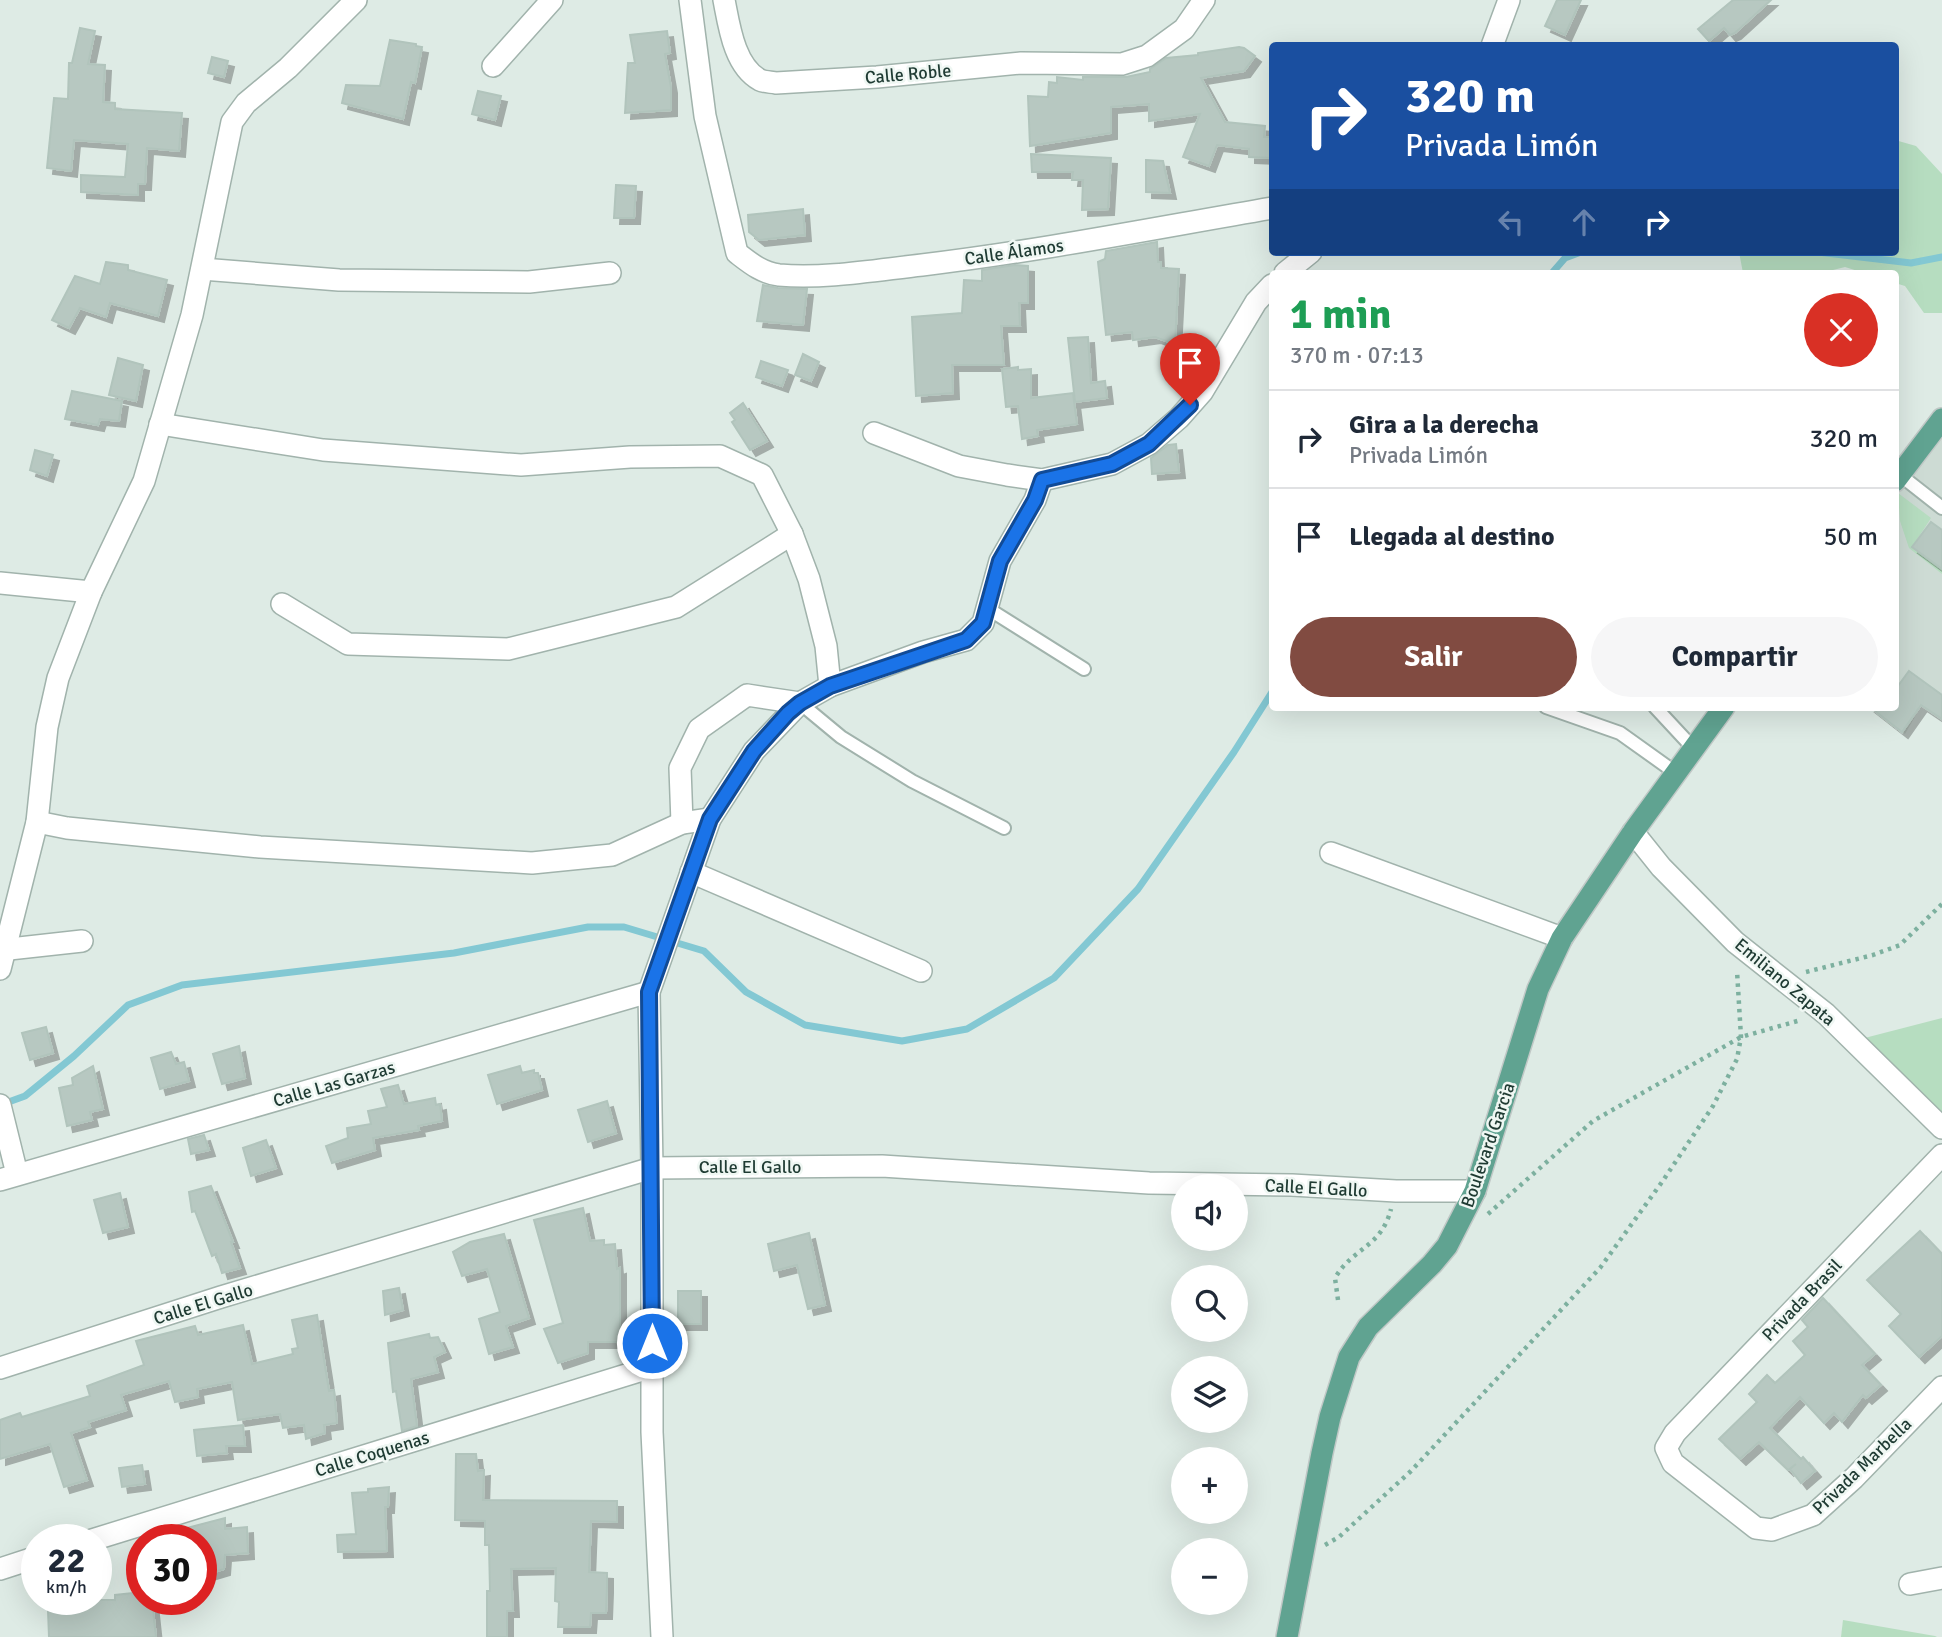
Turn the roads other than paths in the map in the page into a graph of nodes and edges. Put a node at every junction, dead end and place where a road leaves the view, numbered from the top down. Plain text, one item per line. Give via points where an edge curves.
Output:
1 (356, 0) edge
2 (552, 0) edge
3 (690, 0) edge
4 (724, 0) edge
5 (1204, 0) edge
6 (1509, 0) edge
7 (336, 8) edge
8 (1493, 42) edge
9 (493, 66) dead end
10 (1269, 209) edge
11 (1306, 256) edge
12 (202, 269) junction
13 (1289, 270) edge
14 (610, 273) dead end
15 (1269, 288) edge
16 (1942, 419) edge
17 (160, 425) junction
18 (874, 433) dead end
19 (1899, 475) edge
20 (1899, 479) edge
21 (1042, 480) junction
22 (1942, 508) edge
23 (792, 534) junction
24 (0, 583) edge
25 (91, 592) junction
26 (282, 604) dead end
27 (987, 608) junction
28 (1084, 669) dead end
29 (830, 686) junction
30 (800, 703) junction
31 (1557, 711) edge
32 (1659, 711) edge
33 (1721, 711) edge
34 (1693, 748) junction
35 (1676, 773) junction
36 (710, 819) junction
37 (37, 822) junction
38 (682, 823) junction
39 (1004, 828) dead end
40 (1633, 832) junction
41 (1331, 853) dead end
42 (691, 872) junction
43 (1562, 938) junction
44 (82, 941) dead end
45 (2, 956) edge
46 (921, 971) dead end
47 (649, 992) junction
48 (0, 1105) edge
49 (1942, 1128) edge
50 (1942, 1155) edge
51 (652, 1168) junction
52 (9, 1177) edge
53 (1475, 1191) junction
54 (652, 1367) junction
55 (0, 1368) edge
56 (1942, 1387) edge
57 (1772, 1530) joint
58 (112, 1534) edge
59 (21, 1562) edge
60 (0, 1569) edge
61 (1942, 1578) edge
62 (1910, 1584) dead end
63 (662, 1637) edge
64 (1287, 1637) edge

1 - 7 street
2 - 9 street
3 - 10 street, Calle Álamos via 705,116 737,253 755,267 777,275 844,274 1025,252
4 - 5 street, Calle Roble via 733,46 760,81 776,83 1021,63 1122,64 1147,56 1184,29
6 - 8 street
7 - 12 street via 288,68 246,103 233,122
11 - 13 street
12 - 14 street via 339,280 502,282
12 - 17 street
15 - 21 street via 1202,392 1149,444 1112,464
16 - 19 main road
17 - 23 street via 323,450 520,465 720,456 762,475
17 - 25 street via 144,481
18 - 21 street via 959,466
20 - 22 lane
21 - 27 street via 1000,561
23 - 26 street via 676,607 508,649 348,643
23 - 29 street via 826,646
24 - 25 street
25 - 37 street via 58,678 47,727
27 - 28 lane
27 - 29 street via 983,623 966,640
29 - 30 street
30 - 36 street via 754,751
30 - 38 street via 747,695 699,729 681,768
30 - 39 lane via 841,737 912,781
31 - 35 lane via 1619,733
32 - 34 lane
33 - 34 main road, Boulevard Garcia
34 - 35 main road, Boulevard Garcia
35 - 40 main road, Boulevard Garcia
36 - 38 street
36 - 42 street
37 - 38 street via 260,847 532,863 612,855
37 - 45 street
40 - 43 main road, Boulevard Garcia
40 - 49 street, Emiliano Zapata via 1735,942 1826,1014
41 - 43 street
42 - 46 street
42 - 47 street
43 - 53 main road, Boulevard Garcia via 1538,989
44 - 45 street
47 - 51 street
47 - 52 street, Calle Las Garzas
48 - 52 street
50 - 57 street, Privada Brasil via 1675,1433 1666,1448 1673,1463 1756,1528
51 - 53 street, Calle El Gallo via 881,1166 1149,1184
51 - 54 street
51 - 55 street, Calle El Gallo
53 - 64 main road, Boulevard Garcia via 1447,1246 1368,1327 1349,1357 1330,1417
54 - 58 street, Calle Coquenas
54 - 63 street
56 - 57 street, Privada Marbella via 1813,1515
59 - 60 street
61 - 62 street

